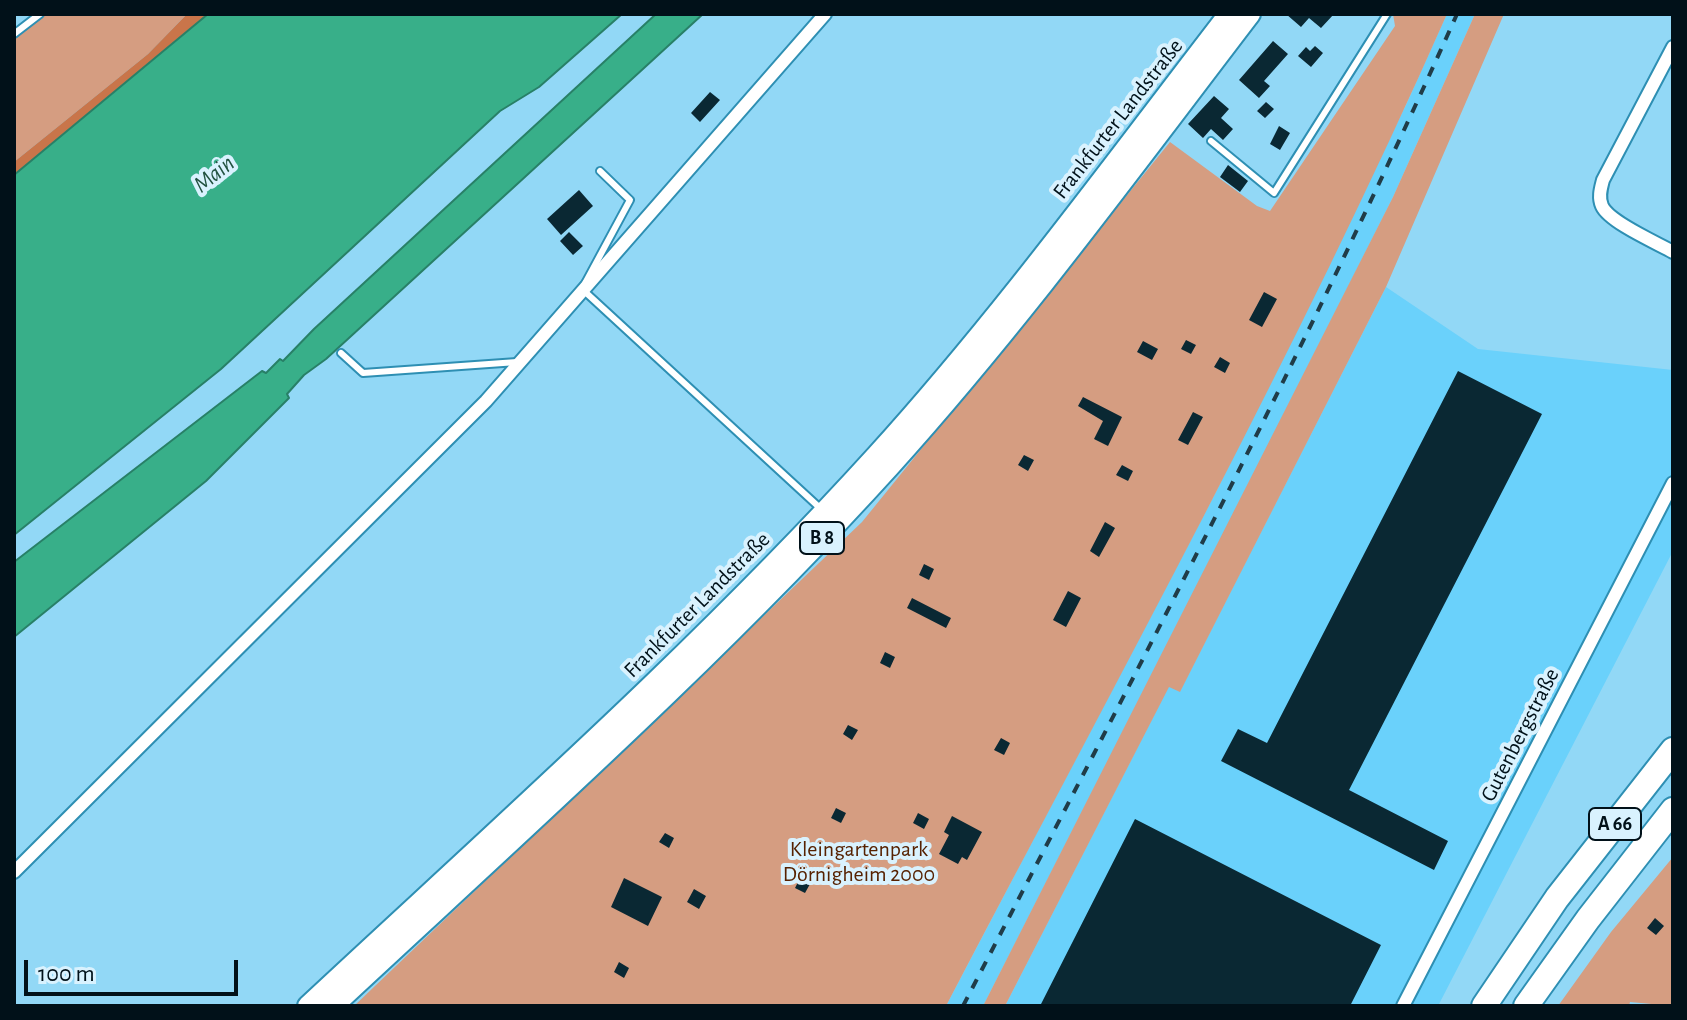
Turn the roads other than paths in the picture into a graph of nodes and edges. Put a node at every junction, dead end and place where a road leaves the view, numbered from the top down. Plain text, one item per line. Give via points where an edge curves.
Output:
1 (40, 14) edge
2 (825, 14) edge
3 (1229, 14) edge
4 (1250, 14) edge
5 (1387, 14) edge
6 (14, 34) edge
7 (1673, 47) edge
8 (1211, 141) dead end
9 (600, 171) dead end
10 (1673, 252) edge
11 (582, 289) junction
12 (341, 353) dead end
13 (523, 361) junction
14 (1673, 483) edge
15 (824, 511) junction
16 (1673, 750) edge
17 (1673, 810) edge
18 (14, 872) edge
19 (308, 1006) edge
20 (333, 1006) edge
21 (1403, 1006) edge
22 (1484, 1006) edge
23 (1526, 1006) edge

1 - 6 lane
2 - 11 street
3 - 15 main road, Frankfurter Landstraße / B 8 via 981,335
4 - 20 main road, Frankfurter Landstraße / B 8 via 1028,302 889,467 746,616
5 - 8 lane via 1274,193
7 - 10 street via 1600,195 1602,208 1617,220
9 - 11 lane via 630,200
11 - 13 street
11 - 15 lane
12 - 13 lane via 363,373
13 - 18 street
14 - 21 street, Gutenbergstraße
15 - 19 main road, Frankfurter Landstraße / B 8 via 635,700
16 - 22 highway, A 66 via 1557,898
17 - 23 highway, A 66

